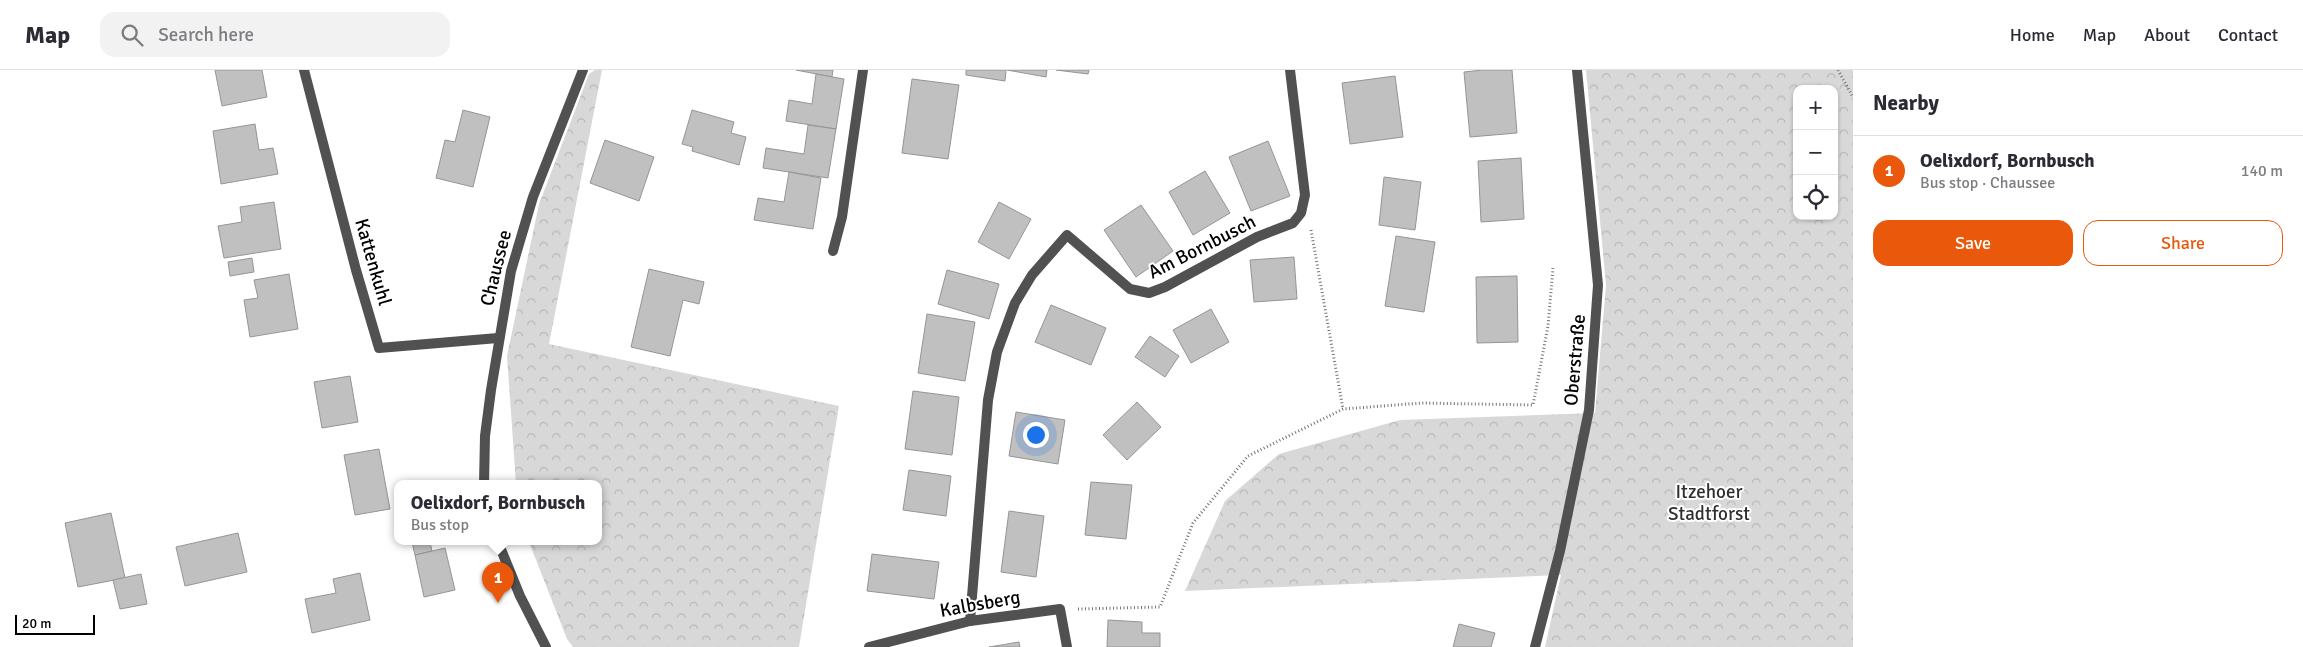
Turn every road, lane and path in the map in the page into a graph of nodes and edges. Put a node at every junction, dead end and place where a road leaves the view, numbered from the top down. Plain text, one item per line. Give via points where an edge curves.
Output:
1 (304, 70) edge
2 (583, 70) edge
3 (863, 70) edge
4 (1290, 70) edge
5 (1576, 70) edge
6 (1838, 70) edge
7 (1853, 97) edge
8 (1304, 195) junction
9 (833, 251) dead end
10 (1553, 268) dead end
11 (498, 338) junction
12 (1343, 409) junction
13 (484, 480) edge
14 (499, 545) edge
15 (1060, 609) junction
16 (970, 621) junction
17 (546, 647) edge
18 (869, 647) edge
19 (1066, 647) edge
20 (1535, 647) edge

1 - 11 street, Kattenkuhl via 379,348
2 - 11 street, Chaussee via 533,197 511,271
3 - 9 street via 842,218
4 - 8 street, Am Bornbusch
5 - 20 street, Oberstraße via 1598,286 1590,400 1560,551
6 - 7 path
8 - 12 path
8 - 16 street, Am Bornbusch via 1301,212 1293,223 1148,294 1130,290 1067,235 1037,268 1016,303 995,361 988,400
10 - 12 path via 1548,326 1533,405 1422,403
11 - 13 street, Chaussee via 485,436
12 - 15 path via 1248,456 1193,523 1160,607
14 - 17 street
15 - 16 street, Kalbsberg
15 - 19 street
16 - 18 street, Kalbsberg

